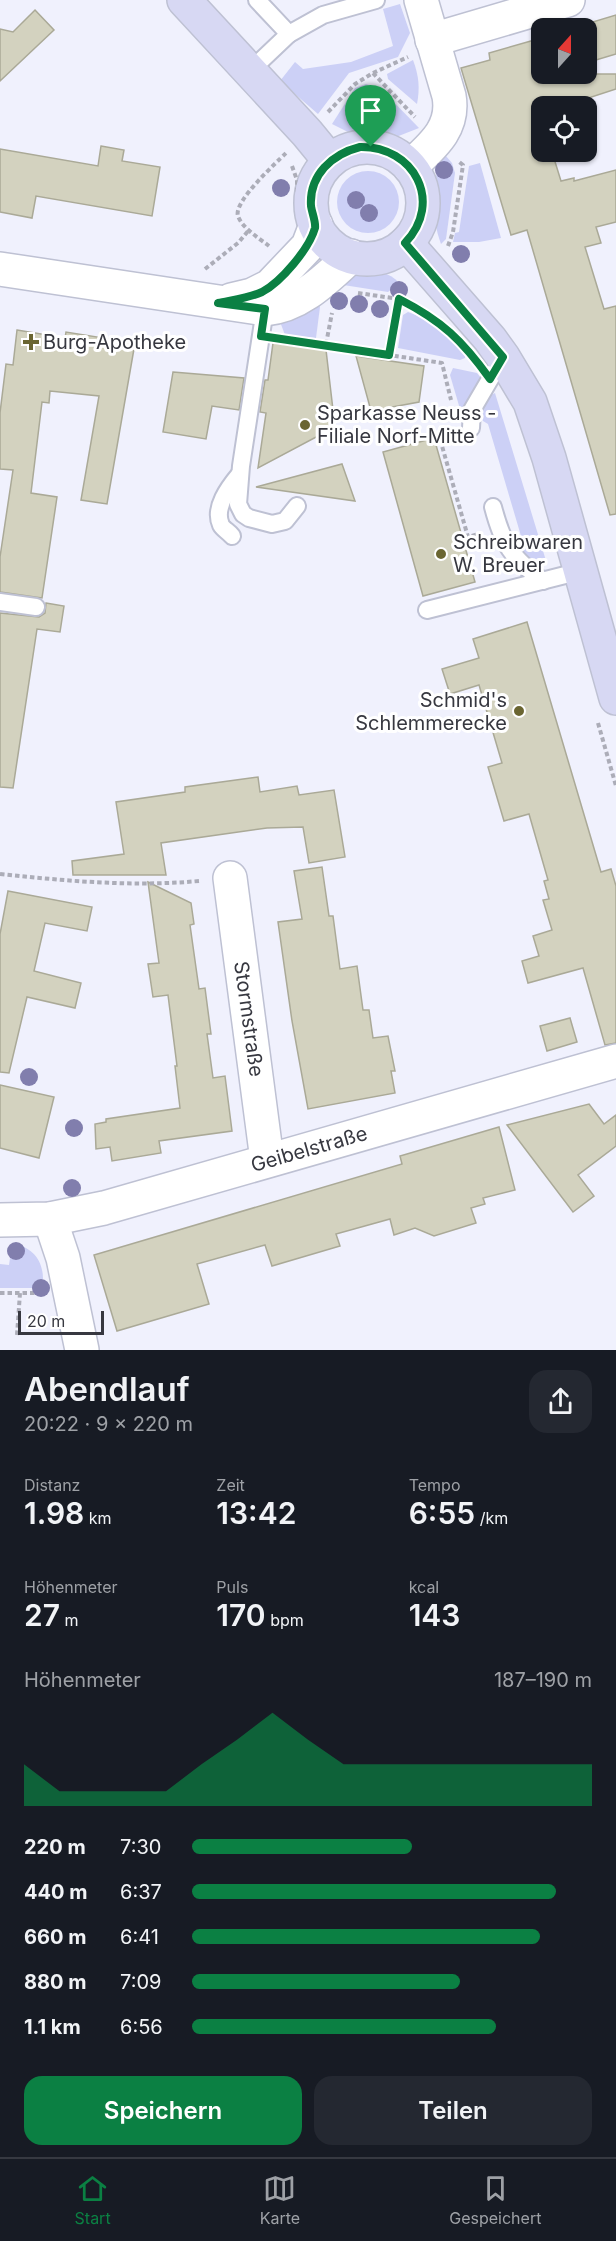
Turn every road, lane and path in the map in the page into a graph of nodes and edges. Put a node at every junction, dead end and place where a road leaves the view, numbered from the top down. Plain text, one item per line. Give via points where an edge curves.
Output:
1 (184, 0) edge
2 (257, 0) edge
3 (376, 0) edge
4 (421, 0) edge
5 (568, 0) edge
6 (289, 34) junction
7 (432, 40) junction
8 (250, 71) junction
9 (321, 120) dead end
10 (418, 120) dead end
11 (284, 155) dead end
12 (454, 156) dead end
13 (330, 161) junction
14 (410, 167) junction
15 (316, 225) junction
16 (405, 243) junction
17 (444, 252) dead end
18 (351, 256) junction
19 (299, 257) junction
20 (0, 269) edge
21 (324, 280) junction
22 (409, 289) dead end
23 (399, 299) junction
24 (218, 303) junction
25 (430, 315) dead end
26 (263, 322) junction
27 (389, 355) junction
28 (503, 357) junction
29 (453, 408) dead end
30 (451, 426) dead end
31 (471, 428) dead end
32 (239, 475) junction
33 (297, 506) dead end
34 (493, 507) dead end
35 (499, 529) junction
36 (232, 536) dead end
37 (581, 571) junction
38 (543, 581) junction
39 (0, 602) edge
40 (36, 607) dead end
41 (427, 610) dead end
42 (607, 709) edge
43 (616, 786) edge
44 (0, 874) edge
45 (230, 878) joint
46 (616, 1061) edge
47 (267, 1160) junction
48 (50, 1219) junction
49 (0, 1220) edge
50 (0, 1293) edge
51 (20, 1293) junction
52 (71, 1293) junction
53 (17, 1335) dead end
54 (82, 1350) edge

1 - 8 main road
2 - 6 lane
3 - 6 lane via 323,15
4 - 7 street
5 - 7 street
6 - 8 lane
7 - 14 street via 449,96 449,117 438,141
8 - 13 main road
9 - 10 path via 355,84 373,73
11 - 19 path via 243,199 238,216 279,254
12 - 17 path via 463,165 453,232
13 - 14 main road via 349,150 371,147 393,153
13 - 15 main road via 312,191
14 - 16 main road via 420,186 423,206 418,226
15 - 18 main road via 330,244
15 - 19 street
16 - 18 main road via 380,257
16 - 28 main road
18 - 21 street
19 - 24 street via 262,292
20 - 24 street
21 - 23 path via 336,290
21 - 26 street
22 - 23 path
23 - 25 path
23 - 27 path
24 - 26 street
26 - 27 path
26 - 32 lane
27 - 29 path via 442,363
28 - 31 lane via 472,410
28 - 37 main road via 530,402
30 - 35 path via 440,439 465,538
32 - 33 lane via 238,504 249,518 279,523 290,517
32 - 36 lane via 220,506 222,526
34 - 35 lane
35 - 38 lane via 516,559
37 - 38 lane
37 - 42 main road
38 - 41 lane
39 - 40 lane
42 - 43 path
44 - 45 path via 122,884
45 - 47 street, Stormstraße
46 - 47 street, Geibelstraße
47 - 48 street, Geibelstraße via 104,1208
48 - 49 street, Geibelstraße
48 - 52 street
50 - 51 path
51 - 52 path
51 - 53 path
52 - 54 street

